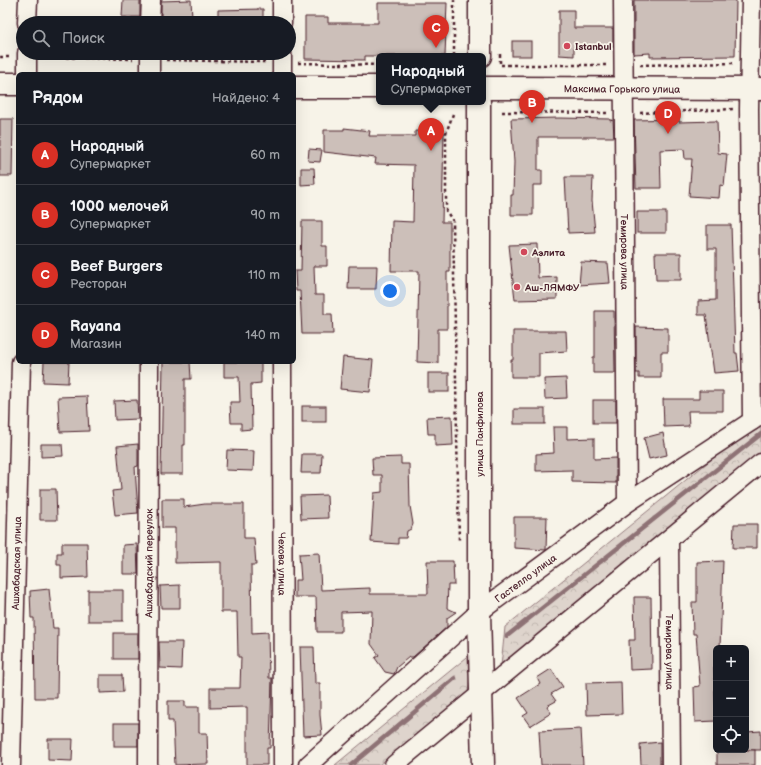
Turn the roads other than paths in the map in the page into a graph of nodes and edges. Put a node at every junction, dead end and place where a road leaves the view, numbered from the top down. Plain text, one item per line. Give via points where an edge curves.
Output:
1 (28, 0) edge
2 (151, 0) edge
3 (282, 0) edge
4 (480, 0) edge
5 (623, 0) edge
6 (751, 0) edge
7 (27, 16) edge
8 (150, 16) edge
9 (282, 16) edge
10 (480, 53) edge
11 (27, 60) edge
12 (27, 72) edge
13 (0, 84) edge
14 (16, 84) edge
15 (296, 87) edge
16 (376, 87) edge
17 (486, 88) edge
18 (624, 89) junction
19 (755, 89) edge
20 (479, 105) edge
21 (21, 364) edge
22 (149, 364) edge
23 (282, 364) edge
24 (757, 418) edge
25 (761, 463) edge
26 (627, 503) junction
27 (669, 540) junction
28 (479, 612) junction
29 (482, 692) junction
30 (11, 765) edge
31 (148, 765) edge
32 (283, 765) edge
33 (308, 765) edge
34 (394, 765) edge
35 (483, 765) edge
36 (672, 765) edge

1 - 7 street
2 - 8 street
3 - 9 street
4 - 10 street
5 - 18 street, Темирова улица
6 - 19 street
11 - 12 street
13 - 14 street
15 - 16 street
17 - 18 street, Максима Горького улица
18 - 19 street, Максима Горького улица
18 - 26 street, Темирова улица
19 - 24 street
20 - 28 street, улица Панфилова
21 - 30 street, Ашхабадская улица
22 - 31 street, Ашхабадский переулок
23 - 32 street, Чехова улица
24 - 26 street, Гастелло улица
25 - 27 street
26 - 28 street, Гастелло улица
27 - 29 street
27 - 36 street, Темирова улица
28 - 29 street, улица Панфилова
28 - 33 street, Гастелло улица
29 - 34 street
29 - 35 street, улица Панфилова

